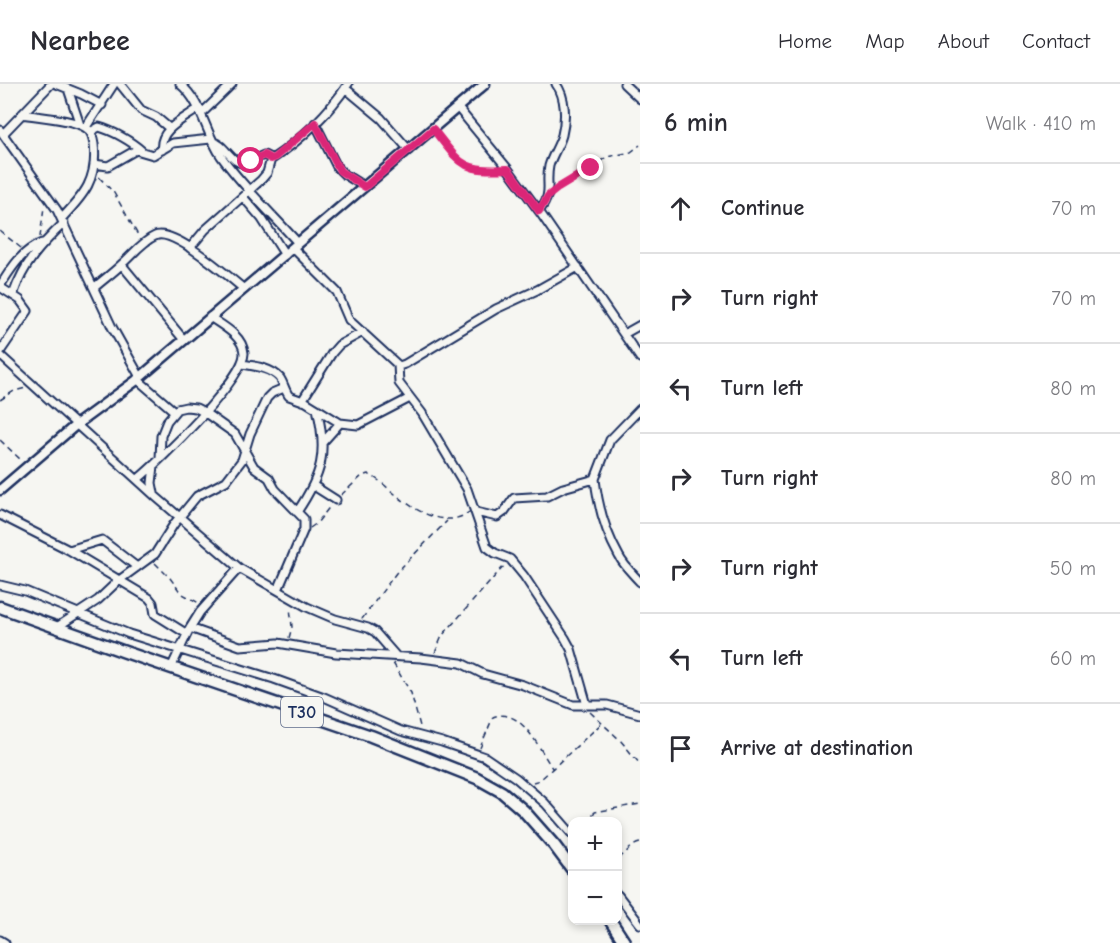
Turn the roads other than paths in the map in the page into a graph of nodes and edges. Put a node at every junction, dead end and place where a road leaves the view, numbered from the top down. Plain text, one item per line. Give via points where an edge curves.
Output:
1 (51, 84) edge
2 (56, 84) edge
3 (114, 84) edge
4 (180, 84) edge
5 (232, 84) edge
6 (485, 84) edge
7 (556, 84) edge
8 (624, 84) edge
9 (122, 85) edge
10 (346, 86) edge
11 (68, 89) junction
12 (638, 94) edge
13 (102, 105) junction
14 (458, 108) junction
15 (200, 111) junction
16 (22, 114) junction
17 (315, 123) junction
18 (85, 128) junction
19 (169, 128) junction
20 (1, 132) edge
21 (212, 140) junction
22 (162, 150) junction
23 (409, 150) junction
24 (142, 151) junction
25 (271, 159) junction
26 (94, 164) junction
27 (365, 187) junction
28 (250, 190) junction
29 (243, 197) junction
30 (539, 211) junction
31 (63, 220) junction
32 (42, 243) junction
33 (295, 246) junction
34 (190, 248) junction
35 (285, 255) junction
36 (122, 265) junction
37 (578, 267) junction
38 (0, 287) edge
39 (95, 287) junction
40 (244, 289) junction
41 (14, 295) junction
42 (210, 317) junction
43 (640, 325) edge
44 (363, 332) junction
45 (624, 334) junction
46 (184, 340) junction
47 (1, 355) edge
48 (640, 358) edge
49 (242, 364) junction
50 (398, 365) junction
51 (0, 366) edge
52 (139, 378) junction
53 (284, 388) junction
54 (410, 398) junction
55 (302, 401) junction
56 (317, 409) junction
57 (640, 409) edge
58 (174, 411) junction
59 (204, 412) junction
60 (340, 423) junction
61 (77, 424) junction
62 (323, 442) junction
63 (245, 452) junction
64 (157, 462) junction
65 (138, 479) junction
66 (596, 479) junction
67 (314, 486) junction
68 (0, 490) edge
69 (155, 496) junction
70 (336, 500) road end
71 (475, 510) junction
72 (297, 512) junction
73 (0, 515) edge
74 (181, 516) junction
75 (69, 550) junction
76 (137, 567) junction
77 (239, 568) junction
78 (118, 581) junction
79 (640, 582) edge
80 (0, 585) edge
81 (278, 590) junction
82 (0, 607) edge
83 (78, 614) junction
84 (57, 627) junction
85 (188, 631) junction
86 (180, 651) junction
87 (394, 656) junction
88 (171, 668) junction
89 (585, 706) junction
90 (640, 714) edge
91 (568, 828) edge
92 (568, 863) edge
93 (622, 900) edge
94 (640, 924) edge
95 (613, 925) edge
96 (0, 940) edge
97 (5, 943) edge
98 (625, 943) edge

1 - 16 street
2 - 11 street
3 - 13 street
4 - 15 street via 190,92
5 - 15 street
6 - 14 street
7 - 30 street via 563,101 562,134 549,167 548,196
8 - 12 street
9 - 19 street via 141,110
10 - 17 street
10 - 23 street
11 - 13 street
11 - 18 street
13 - 18 street
14 - 23 street
14 - 30 street
15 - 19 street
15 - 21 street
16 - 18 street
16 - 20 street
17 - 25 street
17 - 27 street via 340,171
18 - 24 street via 102,128
18 - 26 street via 94,147
19 - 22 street via 162,138
20 - 31 street
21 - 22 street via 173,143
21 - 25 street via 240,163 264,155
21 - 28 street
22 - 24 street via 153,155
23 - 27 street
24 - 26 street via 136,150 108,166
25 - 28 street via 267,173
26 - 31 street via 82,195
27 - 33 street
28 - 29 street
28 - 33 street
29 - 34 street
29 - 35 street
30 - 37 street
31 - 32 street
31 - 39 street
32 - 38 street via 15,262
32 - 41 street via 25,266
33 - 35 street
33 - 44 street via 337,292 345,315
34 - 36 street via 160,234
34 - 40 street
35 - 40 street
36 - 39 street
36 - 46 street
37 - 45 street
37 - 50 street
38 - 41 street
39 - 52 street
40 - 42 street
41 - 47 street via 28,311
42 - 46 street
42 - 49 street via 242,342
43 - 45 street
44 - 50 street
44 - 55 street via 339,345
45 - 48 street
46 - 52 street
47 - 51 street
47 - 61 street
49 - 53 street via 274,374
49 - 59 street
50 - 54 street via 398,380
52 - 58 street
52 - 61 street
53 - 55 street
53 - 63 street via 267,398
54 - 60 street via 358,425
54 - 71 street via 467,489
55 - 56 street
56 - 60 street
56 - 62 street
57 - 66 street via 610,440
58 - 59 street via 186,407
58 - 64 street via 162,430
59 - 63 street via 235,434
59 - 64 street
60 - 62 street
61 - 65 street
61 - 68 street
62 - 67 street
63 - 72 street via 254,467 269,478
63 - 74 street via 226,481 202,492
64 - 65 street
64 - 69 street via 152,483
65 - 69 street
66 - 71 street via 547,496 514,498 497,517
66 - 79 street via 608,533 620,558
67 - 70 street
67 - 72 street
69 - 74 street
71 - 89 street via 487,547 510,559 566,638
72 - 81 street via 304,519 304,529
73 - 75 street
74 - 76 street via 159,550
74 - 77 street
75 - 76 street via 104,540
75 - 78 street
76 - 78 street
77 - 81 street
77 - 85 street
78 - 83 street
78 - 85 street via 149,598 154,614
80 - 83 street via 25,591
81 - 87 street via 335,619 375,632
82 - 84 main road, T30
83 - 84 street
83 - 86 street
84 - 88 main road, T30
85 - 86 street
85 - 87 street via 240,646 287,644 336,653
86 - 88 street
86 - 91 street via 304,689 401,731 485,757 545,802
87 - 89 street via 461,663 483,674
88 - 92 main road, T30 via 371,736 477,778 502,792 524,812
89 - 90 street via 607,705
93 - 94 street
95 - 98 main road
96 - 97 street

